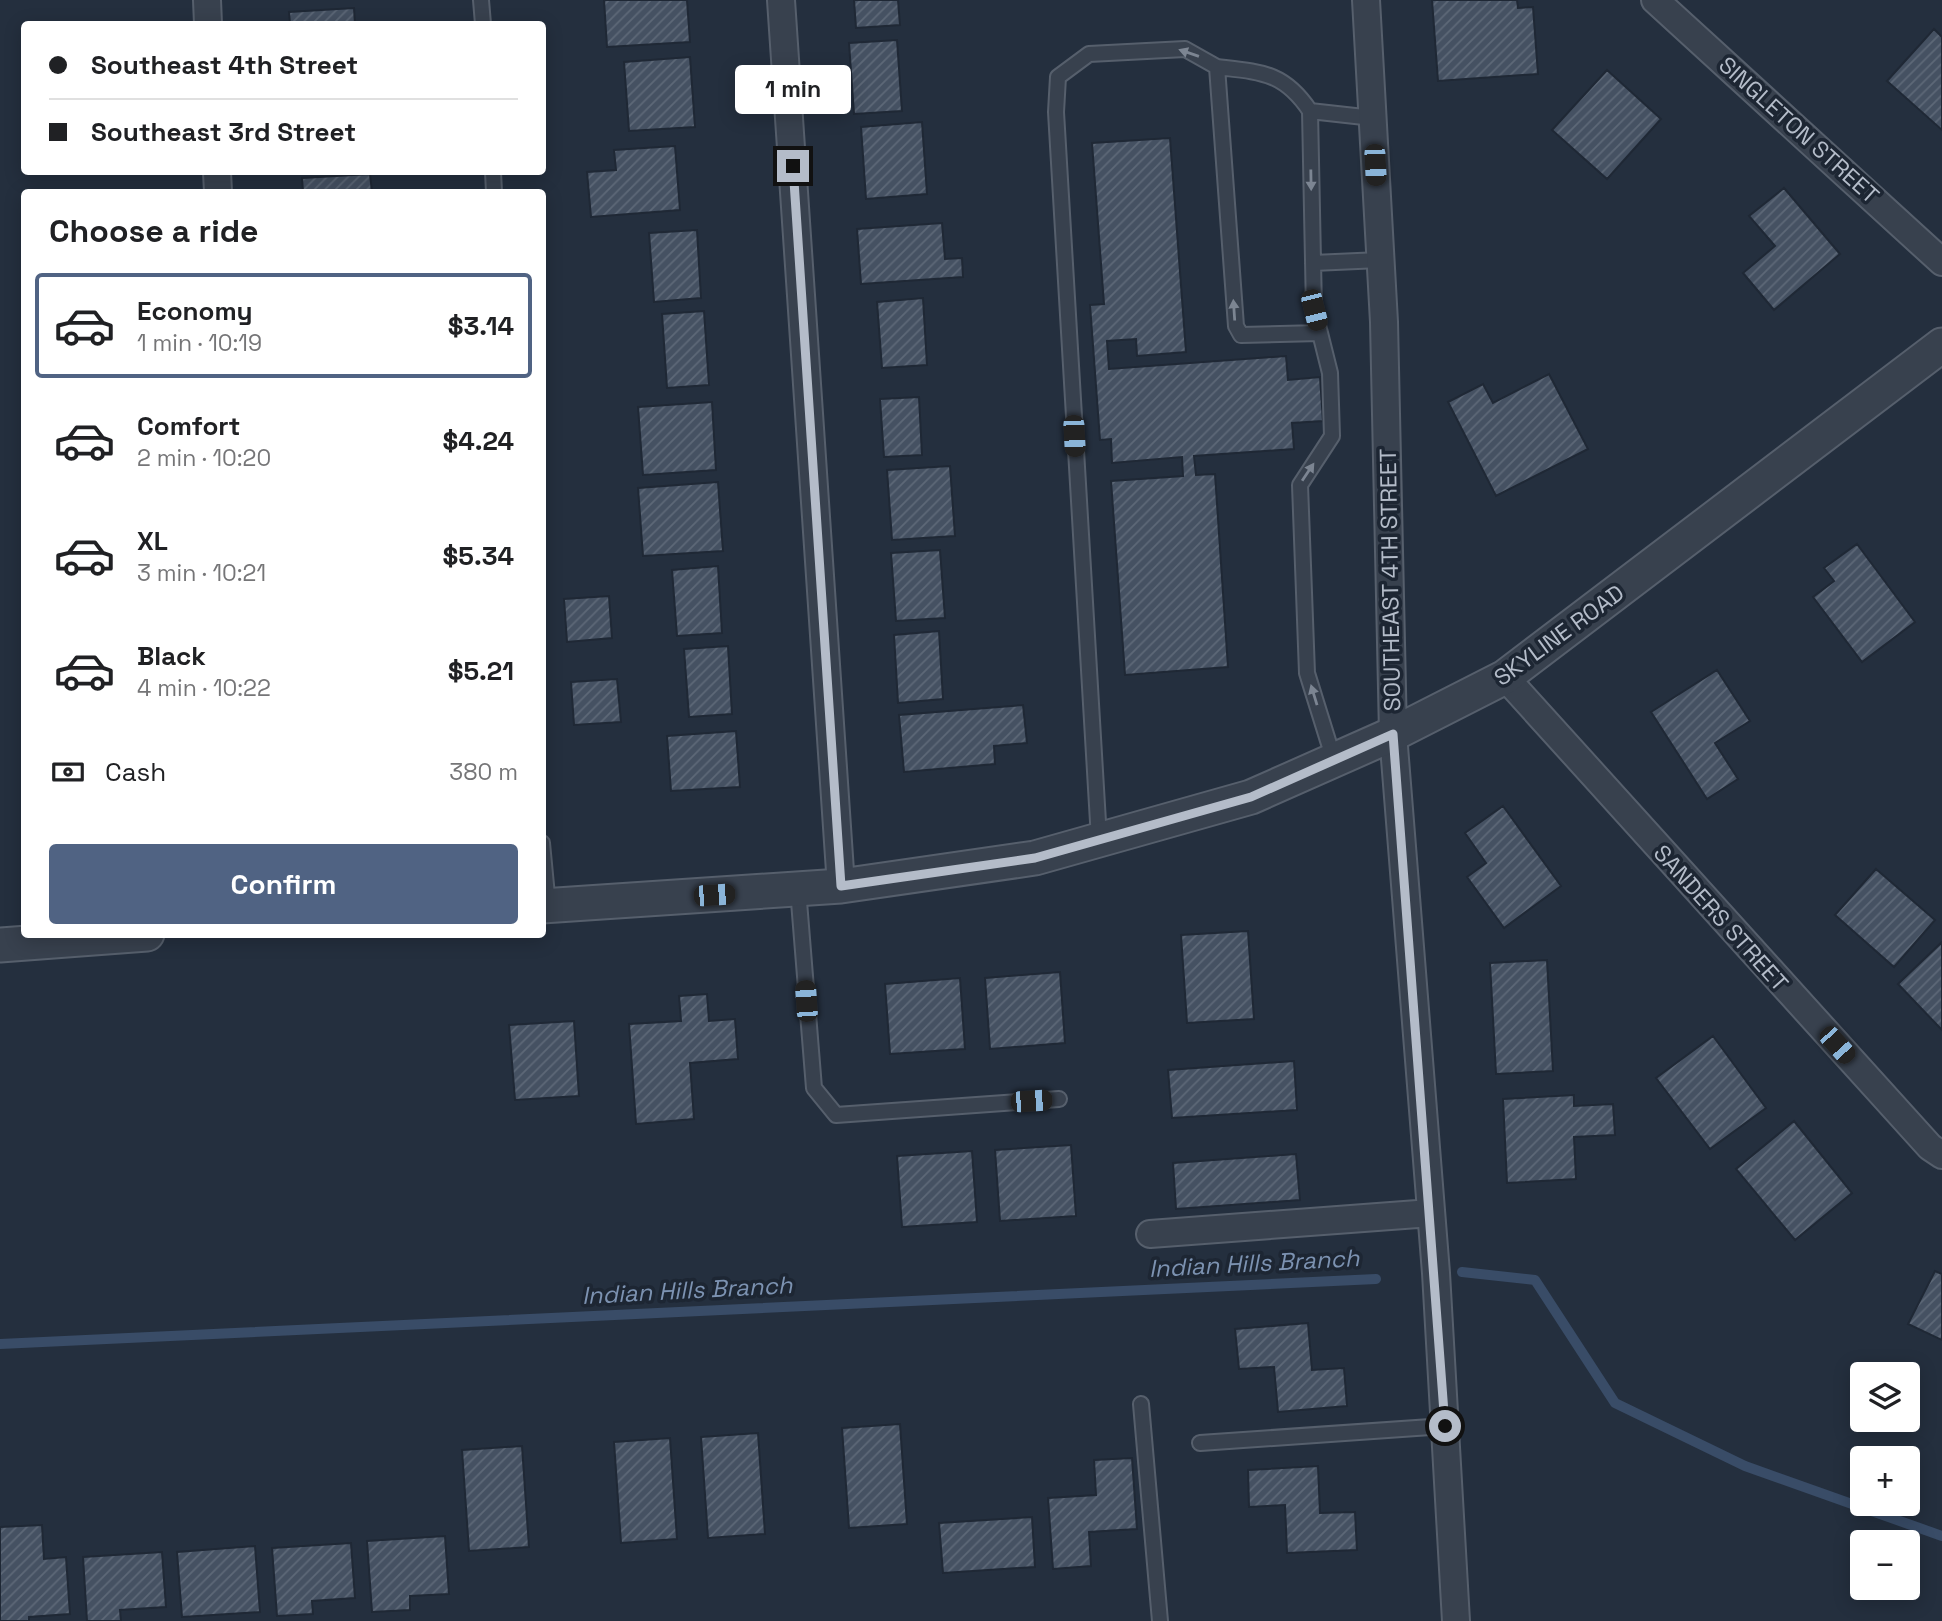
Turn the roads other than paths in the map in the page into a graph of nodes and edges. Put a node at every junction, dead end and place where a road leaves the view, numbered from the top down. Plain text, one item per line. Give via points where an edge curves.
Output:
1 (207, 0) edge
2 (481, 0) edge
3 (781, 0) edge
4 (1366, 0) edge
5 (1655, 0) edge
6 (208, 21) edge
7 (483, 21) edge
8 (1217, 67) junction
9 (1310, 111) junction
10 (1373, 118) junction
11 (1380, 260) junction
12 (1942, 262) edge
13 (1313, 263) junction
14 (1320, 333) junction
15 (1942, 345) edge
16 (1505, 677) junction
17 (1393, 734) junction
18 (1334, 760) junction
19 (1099, 839) junction
20 (841, 886) junction
21 (798, 889) junction
22 (546, 906) edge
23 (94, 938) edge
24 (0, 945) edge
25 (1059, 1099) dead end
26 (1942, 1156) edge
27 (1431, 1213) junction
28 (1150, 1234) dead end
29 (1141, 1404) dead end
30 (1445, 1426) junction
31 (1200, 1443) dead end
32 (1160, 1621) edge
33 (1456, 1621) edge

1 - 6 street
2 - 7 lane
3 - 20 street
4 - 10 street, SOUTHEAST 4TH STREET
5 - 12 street, SINGLETON STREET
8 - 9 lane via 1267,72 1296,90
14 -> 8 lane via 1241,335 1236,326
8 -> 19 lane via 1185,49 1089,54 1058,77 1056,112
9 - 10 lane
9 -> 13 lane
10 - 11 street, SOUTHEAST 4TH STREET
11 - 13 lane
11 - 17 street, SOUTHEAST 4TH STREET
13 - 14 lane via 1314,310
18 -> 14 lane via 1307,673 1300,485 1332,436 1329,373
15 - 16 street, SKYLINE ROAD
16 - 17 street, SKYLINE ROAD
16 - 26 street, SANDERS STREET via 1696,892
17 - 18 street, SKYLINE ROAD
17 - 27 street, SOUTHEAST 4TH STREET
18 - 19 street, SKYLINE ROAD via 1251,797
19 - 20 street, SKYLINE ROAD via 1035,858
20 - 21 street, SKYLINE ROAD
21 - 22 street, SKYLINE ROAD
21 - 25 lane via 814,1088 836,1115
23 - 24 street
27 - 28 street
27 - 30 street, SOUTHEAST 4TH STREET
29 - 32 lane
30 - 31 lane
30 - 33 street, SOUTHEAST 4TH STREET

